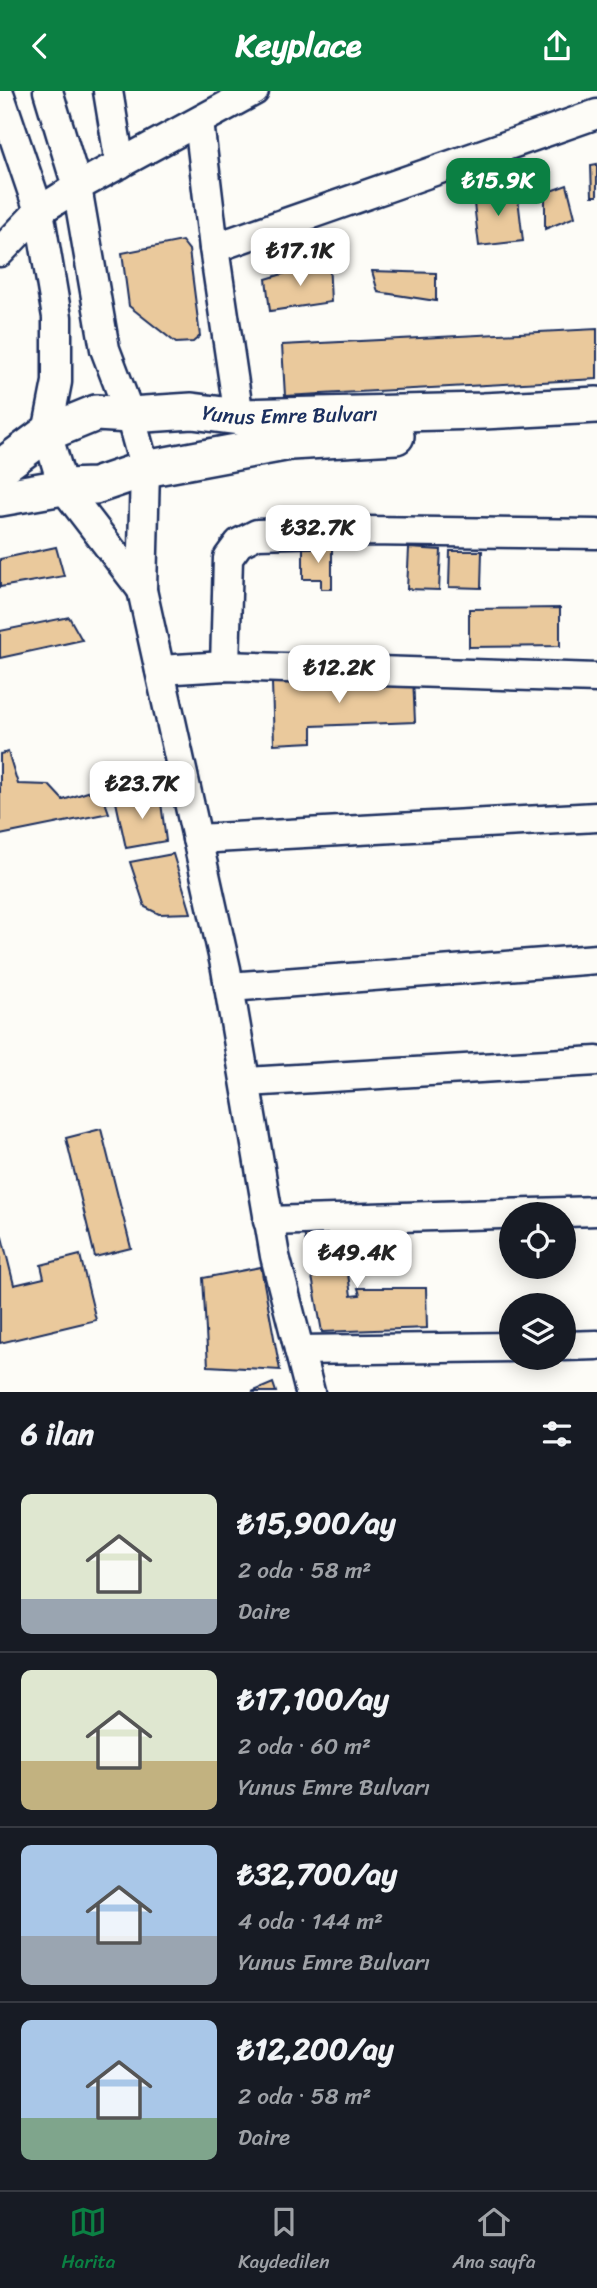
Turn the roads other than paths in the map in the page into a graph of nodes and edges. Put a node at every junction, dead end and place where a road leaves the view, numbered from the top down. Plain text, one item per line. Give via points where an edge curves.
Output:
1 (48, 91) edge
2 (108, 91) edge
3 (254, 91) edge
4 (0, 96) edge
5 (597, 114) edge
6 (199, 122) junction
7 (120, 164) junction
8 (77, 187) junction
9 (39, 211) junction
10 (214, 248) junction
11 (0, 252) edge
12 (597, 405) edge
13 (130, 415) junction
14 (239, 417) junction
15 (597, 425) edge
16 (47, 433) junction
17 (0, 468) edge
18 (145, 469) junction
19 (64, 488) junction
20 (0, 498) edge
21 (597, 534) edge
22 (142, 590) junction
23 (225, 666) junction
24 (160, 670) junction
25 (597, 678) edge
26 (597, 817) edge
27 (197, 839) junction
28 (597, 959) edge
29 (229, 986) junction
30 (597, 1061) edge
31 (247, 1083) junction
32 (597, 1212) edge
33 (268, 1221) junction
34 (597, 1345) edge
35 (576, 1346) edge
36 (499, 1347) edge
37 (299, 1350) junction
38 (310, 1392) edge

1 - 8 street
2 - 7 street
3 - 6 street
4 - 9 street
5 - 10 street
6 - 7 street
6 - 10 street
7 - 8 street
8 - 9 street
8 - 13 street via 105,349
9 - 11 street
9 - 16 street via 57,317 57,382
10 - 14 street
12 - 14 main road, Yunus Emre Bulvarı
13 - 14 main road, Yunus Emre Bulvarı via 192,411
13 - 16 main road, Yunus Emre Bulvarı via 96,413
13 - 18 street
15 - 18 main road, Yunus Emre Bulvarı via 290,443
16 - 17 main road, Yunus Emre Bulvarı
16 - 19 street
18 - 19 main road, Yunus Emre Bulvarı via 95,486
18 - 22 street
19 - 20 main road, Yunus Emre Bulvarı
19 - 22 street
21 - 23 street via 257,534 239,543 228,558
22 - 24 street
23 - 24 street
23 - 25 street
24 - 27 street
26 - 27 street
27 - 29 street
28 - 29 street
29 - 31 street
30 - 31 street
31 - 33 street
32 - 33 street
33 - 37 street
34 - 35 street
36 - 37 street
37 - 38 street

